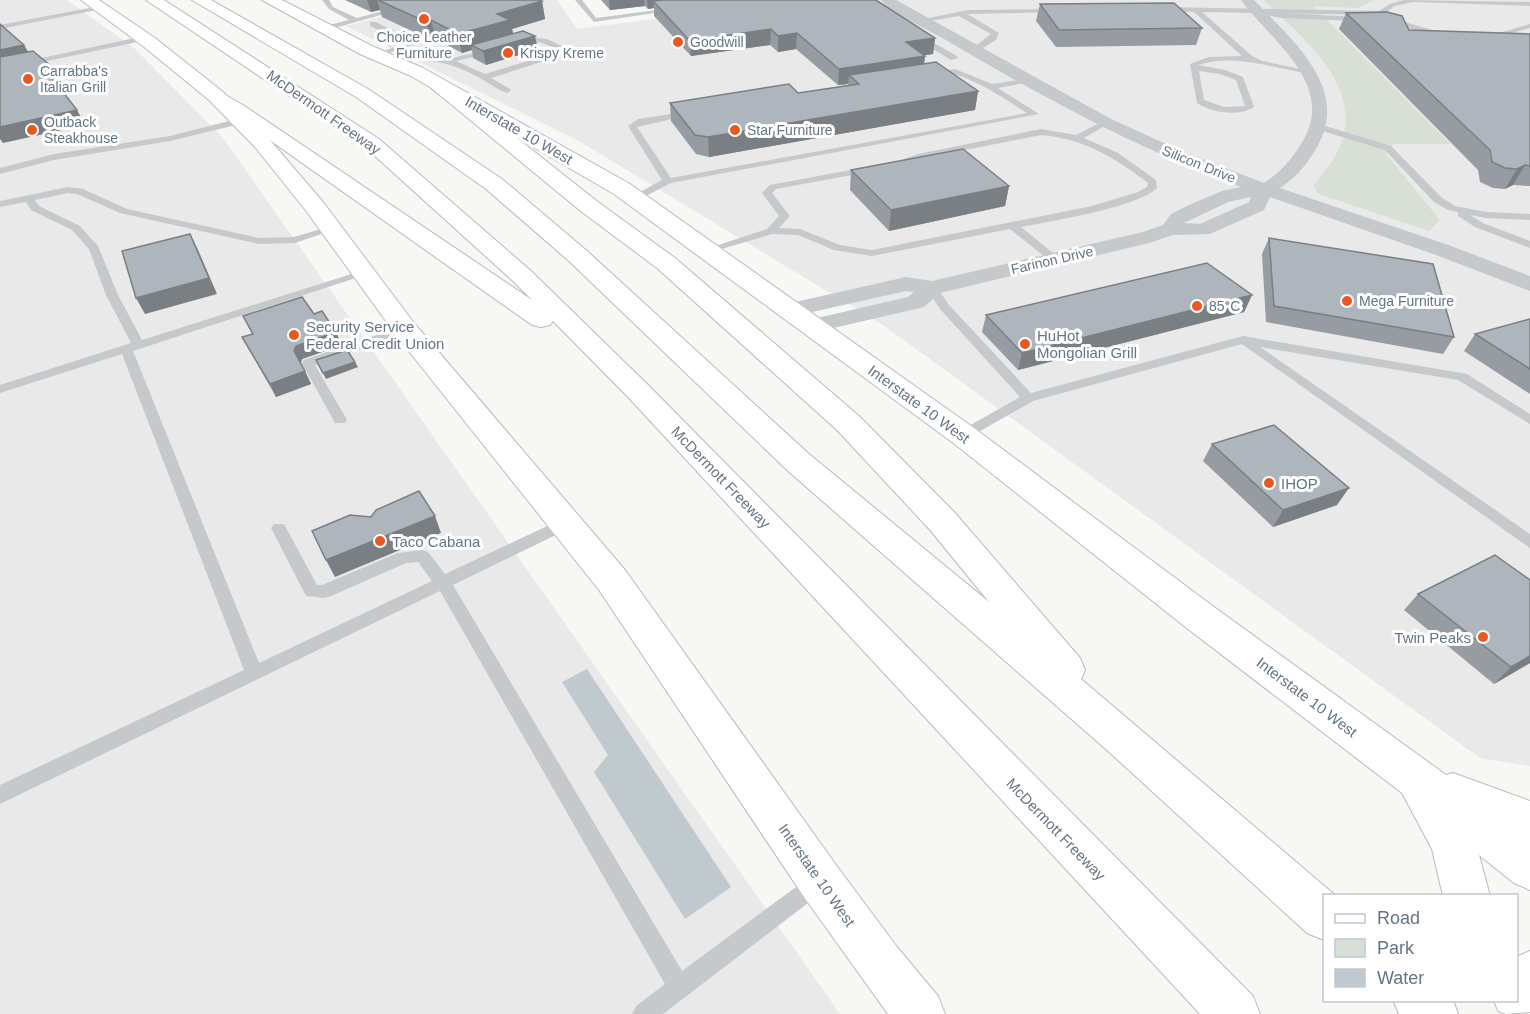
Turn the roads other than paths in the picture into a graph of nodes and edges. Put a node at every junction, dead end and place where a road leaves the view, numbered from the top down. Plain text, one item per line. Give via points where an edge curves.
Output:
1 (154, 0) edge
2 (200, 0) edge
3 (270, 0) edge
4 (325, 0) edge
5 (431, 0) edge
6 (578, 0) edge
7 (887, 0) edge
8 (1413, 0) edge
9 (94, 4) edge
10 (1530, 4) edge
11 (1252, 6) edge
12 (682, 9) edge
13 (1150, 9) edge
14 (1194, 9) junction
15 (1060, 11) edge
16 (960, 13) junction
17 (1386, 17) junction
18 (355, 20) junction
19 (923, 21) junction
20 (373, 24) dead end
21 (1530, 26) edge
22 (0, 27) edge
23 (324, 28) junction
24 (906, 29) edge
25 (1450, 37) edge
26 (144, 38) junction
27 (1483, 38) edge
28 (507, 45) edge
29 (496, 48) edge
30 (976, 50) junction
31 (384, 58) junction
32 (954, 58) dead end
33 (1249, 58) junction
34 (1195, 68) junction
35 (0, 69) edge
36 (444, 72) junction
37 (1310, 72) junction
38 (924, 76) edge
39 (484, 77) junction
40 (1028, 80) junction
41 (992, 87) junction
42 (507, 91) dead end
43 (216, 96) junction
44 (697, 112) edge
45 (242, 121) junction
46 (1106, 123) junction
47 (1319, 127) junction
48 (1077, 138) junction
49 (0, 171) edge
50 (668, 182) junction
51 (1264, 189) junction
52 (28, 196) junction
53 (634, 198) junction
54 (0, 204) edge
55 (1452, 208) junction
56 (785, 216) junction
57 (1530, 217) edge
58 (1012, 225) junction
59 (331, 229) junction
60 (771, 231) junction
61 (800, 232) junction
62 (1530, 245) edge
63 (705, 251) junction
64 (1054, 259) junction
65 (365, 273) junction
66 (1530, 284) edge
67 (932, 288) junction
68 (801, 318) junction
69 (405, 329) junction
70 (1243, 340) junction
71 (132, 347) junction
72 (0, 389) edge
73 (638, 391) junction
74 (1028, 398) junction
75 (340, 420) dead end
76 (1530, 420) edge
77 (963, 435) junction
78 (566, 524) junction
79 (279, 528) dead end
80 (1530, 542) edge
81 (443, 583) junction
82 (254, 673) junction
83 (1123, 738) junction
84 (1415, 777) junction
85 (0, 795) edge
86 (1530, 822) edge
87 (1530, 867) edge
88 (820, 881) junction
89 (1466, 894) edge
90 (1323, 915) edge
91 (1530, 976) edge
92 (679, 987) junction
93 (1518, 991) edge
94 (1409, 1002) edge
95 (1420, 1002) edge
96 (1509, 1002) edge
97 (644, 1014) edge
98 (920, 1014) edge
99 (1235, 1014) edge
100 (1399, 1014) edge
101 (1433, 1014) edge
102 (1500, 1014) edge

1 - 73 main road, McDermott Freeway via 372,143 522,276
2 - 83 main road, McDermott Freeway via 362,93 494,184 578,256 798,462
3 - 23 main road, Interstate 10 West
4 - 18 lane via 331,8
5 - 18 lane
6 - 12 lane via 594,20
7 - 19 street, Silicon Drive
8 - 10 lane
8 - 17 lane via 1392,5 1382,12
9 - 22 lane
9 - 26 main road, Interstate 10 West
11 - 14 lane
11 - 17 lane via 1282,16 1380,20
11 - 37 street, Farinon Drive
13 - 14 lane
14 - 33 lane
15 - 16 lane
16 - 19 lane
16 - 30 lane via 995,33
17 - 25 lane via 1414,29
18 - 23 lane
19 - 30 street, Silicon Drive
20 - 31 lane via 412,43
21 - 27 lane
23 - 31 main road, Interstate 10 West
24 - 32 lane
26 - 35 lane
26 - 43 main road, Interstate 10 West
28 - 39 lane via 527,39 545,40 560,47 557,54
29 - 36 lane
30 - 40 street, Silicon Drive
31 - 36 main road, Interstate 10 West
31 - 36 lane via 414,55
33 - 34 lane via 1200,60
33 - 37 lane
34 - 34 lane via 1204,105 1236,110 1250,107 1240,79
36 - 39 lane
36 - 53 main road, Interstate 10 West
36 - 83 main road via 590,207 666,263 848,423 943,522
37 - 47 street, Farinon Drive via 1322,103
38 - 41 lane via 955,71
39 - 42 lane
40 - 41 lane
40 - 46 street, Silicon Drive
41 - 50 lane via 1035,114
43 - 45 main road, Interstate 10 West
43 - 73 main road via 498,287
44 - 50 lane via 632,126
45 - 49 lane via 148,143 26,162
45 - 59 main road, Interstate 10 West
46 - 48 lane
46 - 51 street, Silicon Drive via 1178,157
47 - 51 street, Farinon Drive via 1315,140 1299,161
47 - 55 lane via 1388,148 1438,200
48 - 56 lane via 1041,132 773,187 767,193
48 - 58 lane via 1136,168 1153,182 1152,188 1094,208
50 - 53 lane
51 - 64 street, Farinon Drive via 1257,206 1203,230 1171,229
51 - 66 street, Silicon Drive via 1394,232
52 - 54 lane
52 - 59 lane via 79,191 124,210 259,241 295,240
52 - 71 lane via 34,208 76,228 94,248
53 - 63 main road, Interstate 10 West
55 - 57 lane via 1486,215
55 - 62 lane via 1479,225
56 - 60 lane
56 - 61 lane
58 - 61 lane via 872,253 838,248
58 - 64 lane
59 - 65 main road, Interstate 10 West
60 - 61 lane
60 - 63 lane
63 - 68 main road, Interstate 10 West
64 - 67 street, Farinon Drive
65 - 69 main road, Interstate 10 West
65 - 71 lane
67 - 68 street, Farinon Drive via 916,302
67 - 74 lane via 944,308
68 - 77 main road, Interstate 10 West
69 - 75 lane via 308,363
69 - 78 main road, Interstate 10 West
70 - 74 lane
70 - 76 lane via 1462,377
70 - 80 lane
71 - 72 lane
71 - 82 lane
73 - 99 main road, McDermott Freeway
74 - 77 lane
77 - 84 main road, Interstate 10 West
78 - 81 lane
78 - 88 main road, Interstate 10 West via 612,580
79 - 81 lane via 312,591 323,592 404,557 422,556
81 - 82 lane
81 - 92 lane
82 - 85 lane
83 - 90 main road, McDermott Freeway
84 - 86 main road
84 - 87 main road, Interstate 10 West
84 - 89 main road via 1453,842
88 - 92 lane
88 - 98 main road, Interstate 10 West
91 - 93 main road
92 - 97 lane
94 - 100 main road
95 - 101 main road
96 - 102 main road

